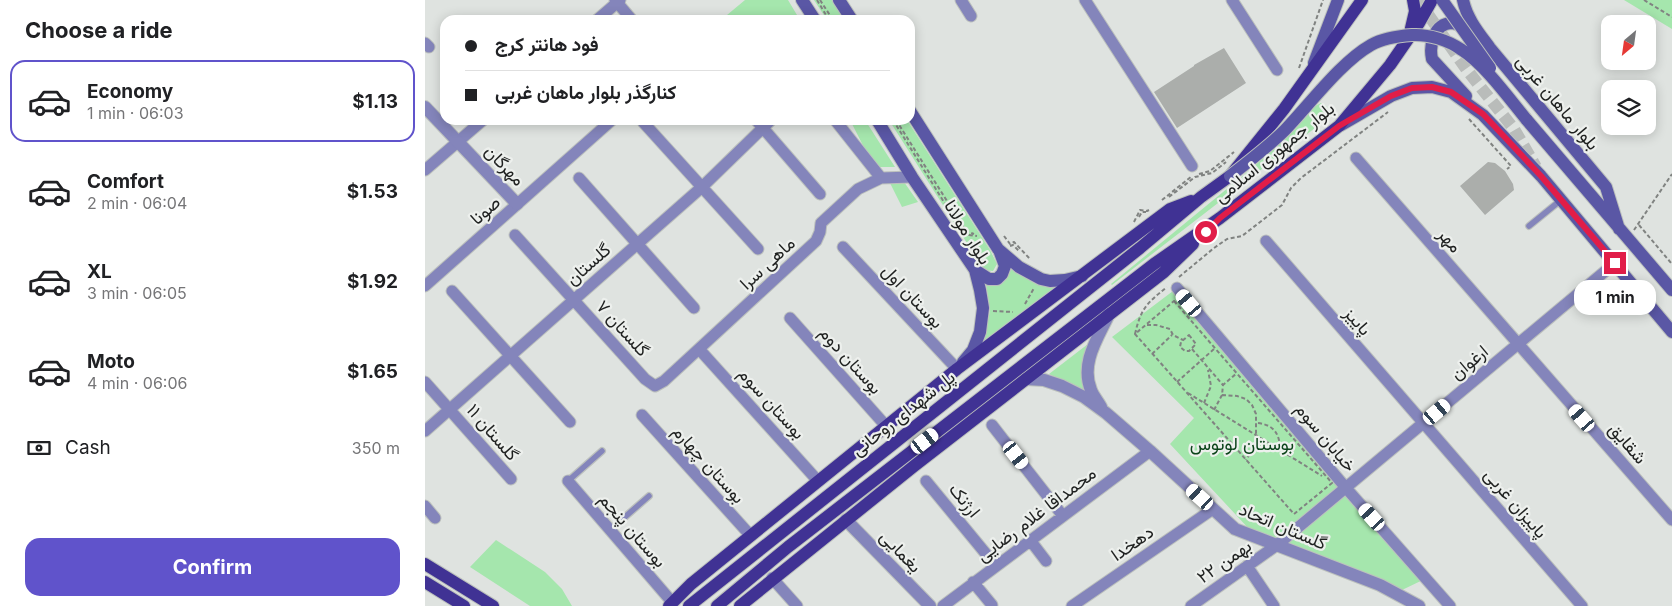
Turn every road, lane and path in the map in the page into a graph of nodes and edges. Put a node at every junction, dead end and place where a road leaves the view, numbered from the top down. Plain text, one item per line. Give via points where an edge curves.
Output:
1 (802, 0) edge
2 (818, 0) edge
3 (839, 0) edge
4 (961, 0) edge
5 (1085, 0) edge
6 (1232, 0) edge
7 (1324, 0) edge
8 (1337, 0) edge
9 (1362, 0) edge
10 (1373, 0) edge
11 (1413, 0) edge
12 (1432, 0) edge
13 (1442, 0) edge
14 (1463, 0) edge
15 (1644, 0) edge
16 (617, 1) edge
17 (602, 15) edge
18 (628, 15) edge
19 (812, 15) edge
20 (828, 15) edge
21 (849, 15) edge
22 (971, 16) dead end
23 (1672, 17) edge
24 (1347, 22) junction
25 (1490, 48) junction
26 (1390, 65) junction
27 (1307, 68) junction
28 (1299, 69) dead end
29 (1277, 70) dead end
30 (425, 107) edge
31 (1394, 107) dead end
32 (1483, 114) junction
33 (915, 119) edge
34 (1469, 119) dead end
35 (1526, 119) junction
36 (440, 123) edge
37 (442, 125) edge
38 (477, 125) edge
39 (606, 125) edge
40 (646, 125) edge
41 (761, 125) edge
42 (765, 125) edge
43 (839, 125) edge
44 (880, 125) edge
45 (897, 125) edge
46 (1339, 126) junction
47 (458, 142) junction
48 (1240, 148) dead end
49 (1356, 158) dead end
50 (1192, 166) dead end
51 (1507, 169) dead end
52 (425, 170) edge
53 (1672, 174) edge
54 (912, 176) junction
55 (1230, 176) junction
56 (579, 178) dead end
57 (881, 178) junction
58 (702, 187) junction
59 (820, 194) dead end
60 (1201, 197) junction
61 (1561, 200) junction
62 (517, 204) junction
63 (1158, 204) dead end
64 (1151, 210) dead end
65 (1220, 218) junction
66 (1639, 224) junction
67 (1133, 226) dead end
68 (1529, 226) dead end
69 (1001, 232) dead end
70 (980, 233) dead end
71 (1623, 234) junction
72 (515, 235) dead end
73 (1266, 241) dead end
74 (637, 244) junction
75 (843, 247) dead end
76 (1140, 248) joint
77 (757, 249) dead end
78 (998, 249) junction
79 (1031, 262) dead end
80 (1615, 263) junction
81 (1154, 264) joint
82 (1672, 264) edge
83 (975, 270) junction
84 (1083, 275) junction
85 (1176, 283) junction
86 (1036, 284) dead end
87 (425, 286) edge
88 (1672, 290) edge
89 (452, 291) dead end
90 (1637, 292) junction
91 (574, 300) junction
92 (1025, 305) dead end
93 (694, 308) dead end
94 (990, 311) dead end
95 (1013, 312) dead end
96 (1109, 314) junction
97 (790, 318) dead end
98 (1672, 320) edge
99 (1145, 325) junction
100 (1672, 332) edge
101 (1135, 334) junction
102 (1173, 335) junction
103 (1183, 340) junction
104 (1518, 344) junction
105 (1215, 348) junction
106 (699, 349) junction
107 (1192, 349) junction
108 (1152, 354) junction
109 (511, 356) junction
110 (1201, 360) junction
111 (1208, 368) junction
112 (957, 369) junction
113 (1237, 372) junction
114 (645, 379) joint
115 (1026, 379) junction
116 (425, 382) edge
117 (1177, 382) junction
118 (1223, 384) junction
119 (1185, 392) junction
120 (1222, 395) junction
121 (1204, 403) junction
122 (450, 410) junction
123 (1214, 410) junction
124 (1105, 413) junction
125 (642, 415) dead end
126 (570, 422) dead end
127 (1257, 423) junction
128 (1424, 423) junction
129 (992, 425) dead end
130 (886, 426) junction
131 (425, 431) edge
132 (1255, 435) junction
133 (1280, 450) junction
134 (602, 451) dead end
135 (1150, 451) junction
136 (1246, 460) junction
137 (511, 478) dead end
138 (568, 480) joint
139 (818, 481) junction
140 (926, 481) dead end
141 (1332, 483) junction
142 (1346, 488) junction
143 (649, 496) dead end
144 (425, 506) edge
145 (1213, 508) junction
146 (1063, 516) junction
147 (435, 518) dead end
148 (846, 520) junction
149 (1672, 520) edge
150 (611, 530) junction
151 (750, 536) junction
152 (1030, 540) junction
153 (1277, 545) junction
154 (1046, 561) dead end
155 (425, 564) edge
156 (996, 566) junction
157 (1247, 566) junction
158 (772, 578) junction
159 (425, 582) edge
160 (973, 582) junction
161 (671, 604) edge
162 (992, 605) dead end
163 (464, 606) edge
164 (493, 606) edge
165 (689, 606) edge
166 (717, 606) edge
167 (740, 606) edge
168 (797, 606) edge
169 (930, 606) edge
170 (943, 606) edge
171 (1072, 606) edge
172 (1191, 606) edge
173 (1274, 606) edge
174 (1419, 606) edge
175 (1450, 606) edge
176 (1582, 606) edge

1 - 19 main road
2 - 20 path
3 - 21 main road
4 - 22 street
5 - 50 street
6 - 29 street
7 - 27 path
7 - 28 path
8 - 27 main road
9 - 24 main road, بلوار جمهوری اسلامی
10 - 24 main road
11 - 26 main road via 1414,20
12 - 26 main road, بلوار جمهوری اسلامی
13 - 35 main road, bridge
14 - 25 main road, بلوار ماهان غربی via 1474,25
15 - 23 path
16 - 17 street
16 - 18 street
24 - 27 main road, بلوار جمهوری اسلامی
25 - 32 main road via 1470,32 1450,23 1437,31 1431,51 1432,59
25 - 71 main road, بلوار ماهان غربی via 1606,187
26 - 46 main road, بلوار جمهوری اسلامی
27 - 55 main road, بلوار جمهوری اسلامی via 1284,109
30 - 36 street, مهرگان
31 - 85 path via 1301,178 1282,205 1242,236 1227,239 1214,248
32 - 46 main road via 1451,92 1432,87 1412,88 1391,96
32 - 61 main road
33 - 78 main road, بلوار مولانا
34 - 51 path via 1511,166
35 - 55 main road, bridge via 1479,64 1461,49 1439,39 1419,35 1397,36 1372,44 1354,57 1284,130
35 - 71 main road, بلوار ماهان غربی
37 - 47 street, مهرگان
38 - 47 street
39 - 62 street, صونا
40 - 58 street
41 - 58 street, گلستان
42 - 59 street
43 - 57 street
44 - 54 main road, بلوار مولانا
45 - 70 path via 963,231 976,236
46 - 65 main road, بلوار جمهوری اسلامی
47 - 52 street
47 - 62 street, مهرگان
48 - 63 path via 1211,173 1195,177
49 - 104 street, مهر
53 - 66 path
54 - 57 street, ماهی سرا
54 - 83 main road, بلوار مولانا
55 - 60 main road, بلوار جمهوری اسلامی
56 - 74 street
57 - 106 street, ماهی سرا via 858,189 824,219 816,241
58 - 74 street, گلستان
58 - 77 street
60 - 76 main road, بلوار جمهوری اسلامی
60 - 84 main road via 1170,209
61 - 68 lane
61 - 80 main road
62 - 87 street, صونا
64 - 67 path via 1147,214 1142,212
65 - 81 main road, بلوار جمهوری اسلامی
65 - 96 main road via 1164,272
66 - 71 path
66 - 82 path
69 - 79 path via 1009,246 1013,245
71 - 88 main road, بلوار ماهان غربی
72 - 91 street, گلستان ۷
73 - 128 street, پاییز
74 - 91 street, گلستان
74 - 93 street
75 - 112 street, بوستان اول
76 - 165 main road, پل شهدای روحانی
78 - 83 main road via 1005,266 997,279 989,279
78 - 84 main road, بلوار مولانا via 1019,267 1050,281
80 - 90 main road
80 - 104 street, ارغوان
81 - 166 main road, پل شهدای روحانی
83 - 112 main road, بلوار مولانا via 983,308 980,332 973,350
84 - 112 main road
85 - 101 path via 1147,303
85 - 142 street, خیابان سوم
86 - 92 path
89 - 109 street
90 - 98 main road
90 - 100 main road
91 - 109 street, گلستان
91 - 114 street, گلستان ۷
94 - 95 path
96 - 115 main road
96 - 124 street via 1086,370 1091,390
97 - 130 street, بوستان دوم
99 - 101 path
99 - 102 path via 1163,326 1171,329
99 - 105 path via 1174,301
101 - 108 path
102 - 103 path
102 - 108 path
103 - 107 path via 1180,347 1185,352
103 - 107 path via 1189,336 1196,344
104 - 128 street, ارغوان
104 - 149 street, شقایق
105 - 110 path
105 - 113 path
106 - 114 street, ماهی سرا via 660,385 655,386
106 - 139 street, بوستان سوم
107 - 110 path
108 - 117 path
109 - 122 street, گلستان
109 - 126 street
110 - 111 path
110 - 117 path
111 - 118 path
111 - 121 path via 1211,386
112 - 130 main road
113 - 118 path
113 - 141 path
115 - 124 street, گلستان اتحاد via 1062,386
115 - 148 main road
116 - 122 street, گلستان ۱۱
117 - 119 path
118 - 120 path
119 - 121 path
119 - 136 path
120 - 123 path
120 - 127 path via 1246,399 1252,405
121 - 123 path
122 - 131 street, گلستان
122 - 137 street, گلستان ۱۱
123 - 132 path
124 - 135 street, گلستان اتحاد
125 - 151 street, بوستان چهارم
127 - 132 path
127 - 133 path via 1272,427 1280,442
128 - 142 street, ارغوان
128 - 176 street, پاییزان غربی
129 - 146 street
130 - 139 main road
132 - 133 path
132 - 136 path via 1256,444
133 - 141 path
134 - 138 lane
135 - 145 street, گلستان اتحاد
135 - 146 street, محمداقا غلام رضایی
136 - 141 path via 1295,514
138 - 150 street, بوستان پنجم
139 - 151 main road
140 - 156 street, ارژنک
142 - 153 street, ارغوان
142 - 175 street, خیابان سوم
143 - 150 lane
144 - 147 street
145 - 153 street, گلستان اتحاد via 1235,529
145 - 171 street, دهخدا
146 - 152 street, محمداقا غلام رضایی
148 - 158 main road
148 - 169 street, یغمایی
150 - 161 street, بوستان پنجم
151 - 161 main road
152 - 154 street
152 - 156 street, محمداقا غلام رضایی
153 - 157 street, ۲۲ بهمن
153 - 174 street, گلستان اتحاد via 1380,585
155 - 164 main road
156 - 160 street, محمداقا غلام رضایی
157 - 172 street, ۲۲ بهمن
157 - 173 street
158 - 167 main road
158 - 168 street
159 - 163 main road
160 - 162 street
160 - 170 street, محمداقا غلام رضایی

